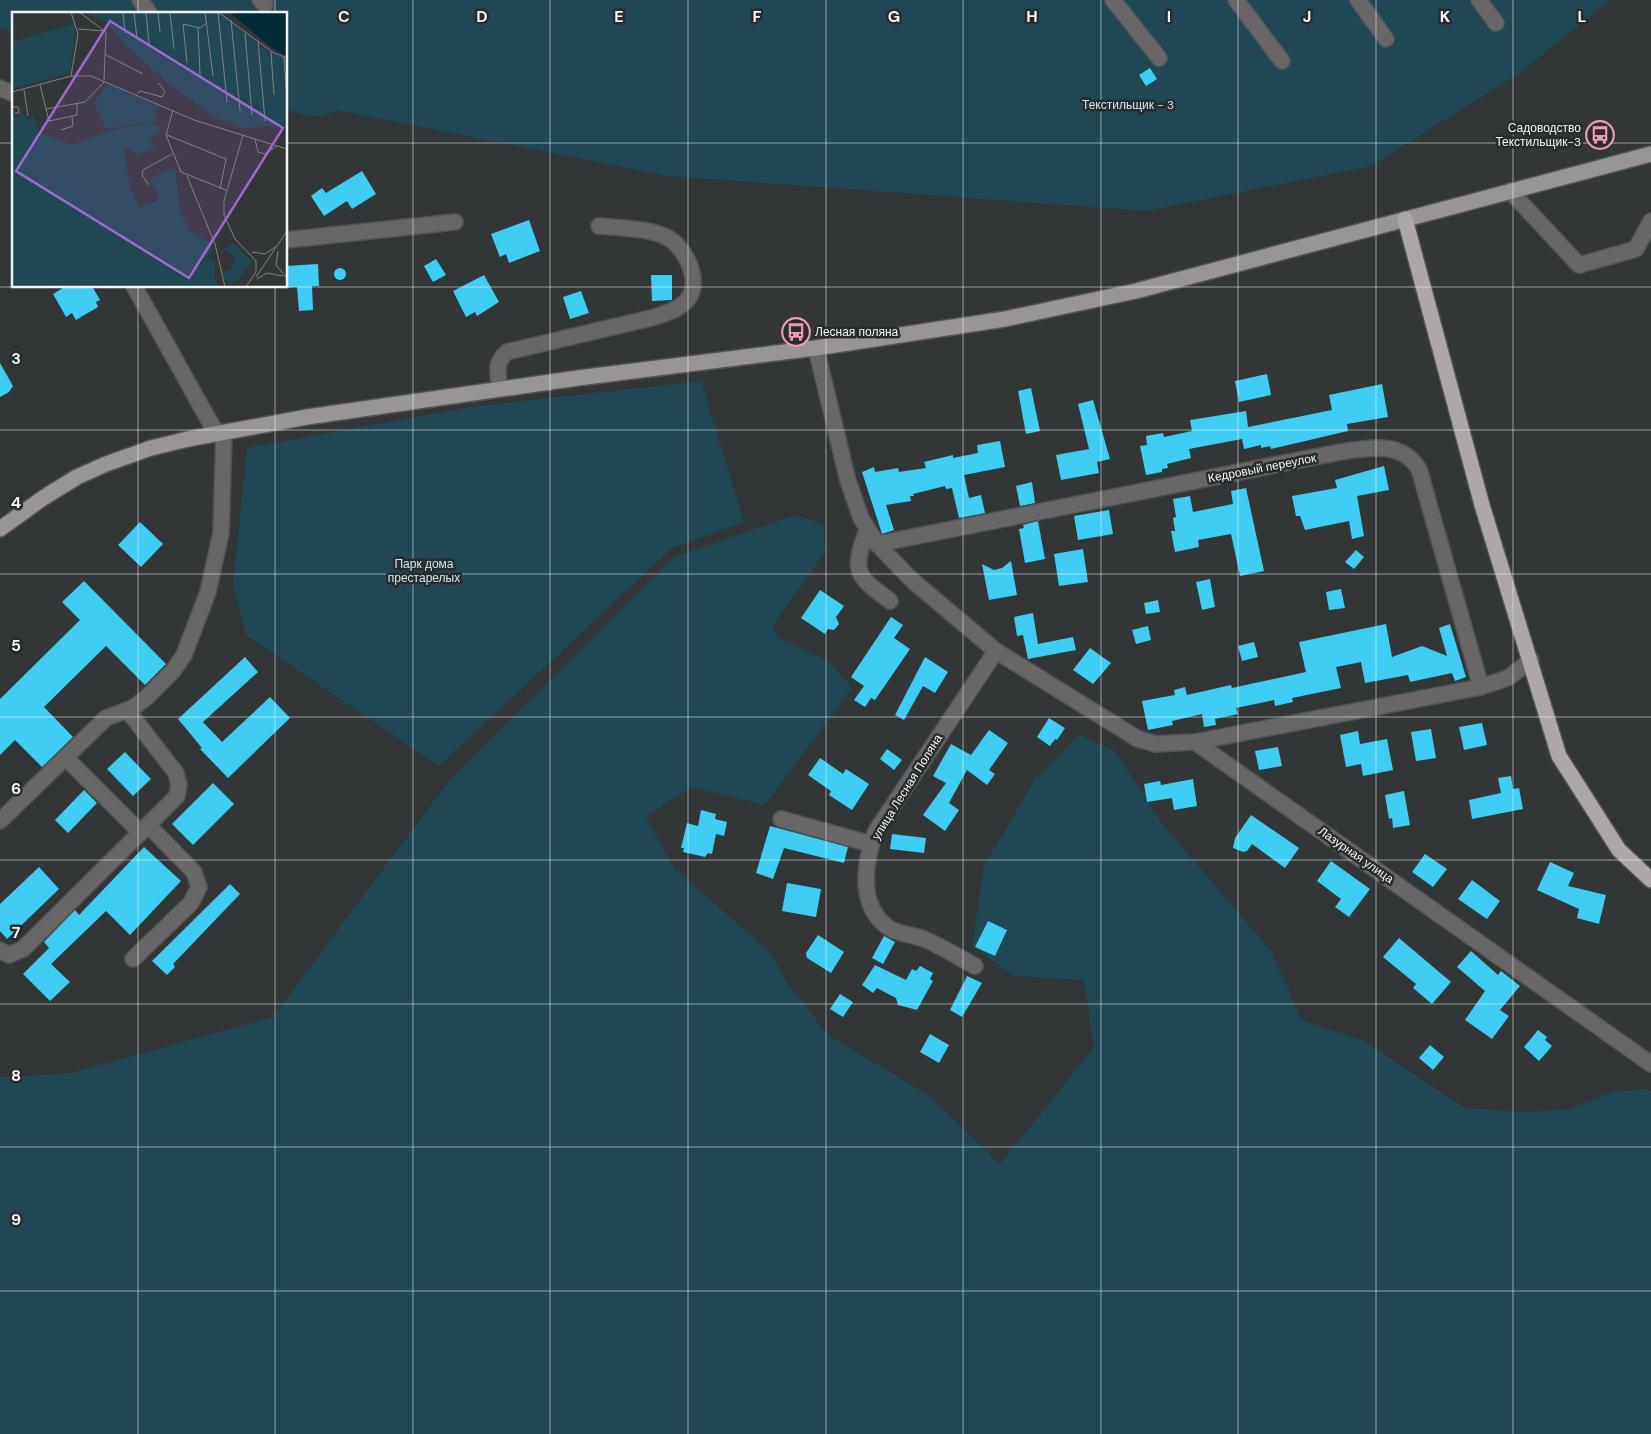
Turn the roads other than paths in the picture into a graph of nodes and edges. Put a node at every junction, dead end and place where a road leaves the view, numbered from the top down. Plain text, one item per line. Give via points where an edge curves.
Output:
1 (140, 0) edge
2 (1113, 0) edge
3 (1236, 0) edge
4 (1358, 0) edge
5 (1479, 0) edge
6 (149, 12) edge
7 (1496, 23) dead end
8 (1386, 39) dead end
9 (1159, 58) dead end
10 (1282, 61) dead end
11 (1651, 154) edge
12 (1510, 191) junction
13 (1405, 218) junction
14 (1651, 221) edge
15 (455, 222) dead end
16 (599, 226) dead end
17 (288, 240) edge
18 (135, 288) edge
19 (816, 348) junction
20 (500, 389) junction
21 (220, 433) junction
22 (0, 529) edge
23 (867, 530) junction
24 (877, 544) junction
25 (890, 601) dead end
26 (996, 651) junction
27 (1531, 660) junction
28 (1481, 686) junction
29 (128, 711) junction
30 (1195, 742) junction
31 (65, 757) junction
32 (781, 820) dead end
33 (0, 821) edge
34 (145, 830) junction
35 (871, 844) junction
36 (1651, 880) edge
37 (0, 950) edge
38 (133, 959) dead end
39 (975, 966) dead end
40 (1651, 1064) edge

1 - 6 street
2 - 9 street
3 - 10 street
4 - 8 street
5 - 7 street
11 - 12 main road
12 - 13 main road
12 - 14 street via 1579,266 1636,249
13 - 19 main road via 1136,291 1005,319
13 - 27 highway via 1482,505
15 - 17 street
16 - 20 street via 657,234 678,245 693,280 688,299 673,310 650,318 507,352 497,368
18 - 21 street
19 - 20 main road
19 - 23 street via 848,481
20 - 21 main road
21 - 22 main road via 151,448 106,464 77,477
21 - 29 street via 221,533 208,592 190,645 173,671
23 - 24 street
23 - 25 street via 858,557 859,571 864,581
24 - 26 street via 913,580
24 - 28 street, Кедровый переулок via 1340,452 1393,449 1413,460 1419,469
26 - 30 street via 1129,735 1156,744
26 - 35 street, улица Лесная Поляна via 909,780
27 - 28 street via 1508,678
27 - 36 highway via 1559,756 1619,850
28 - 30 street
29 - 31 street via 106,718
29 - 34 street via 169,762 179,785 173,802
30 - 40 street, Лазурная улица
31 - 33 street
31 - 34 street
32 - 35 street
34 - 37 street via 23,949 8,955
34 - 38 street via 194,872 199,887 191,903
35 - 39 street, улица Лесная Поляна via 866,885 871,908 877,916 893,930 925,940

